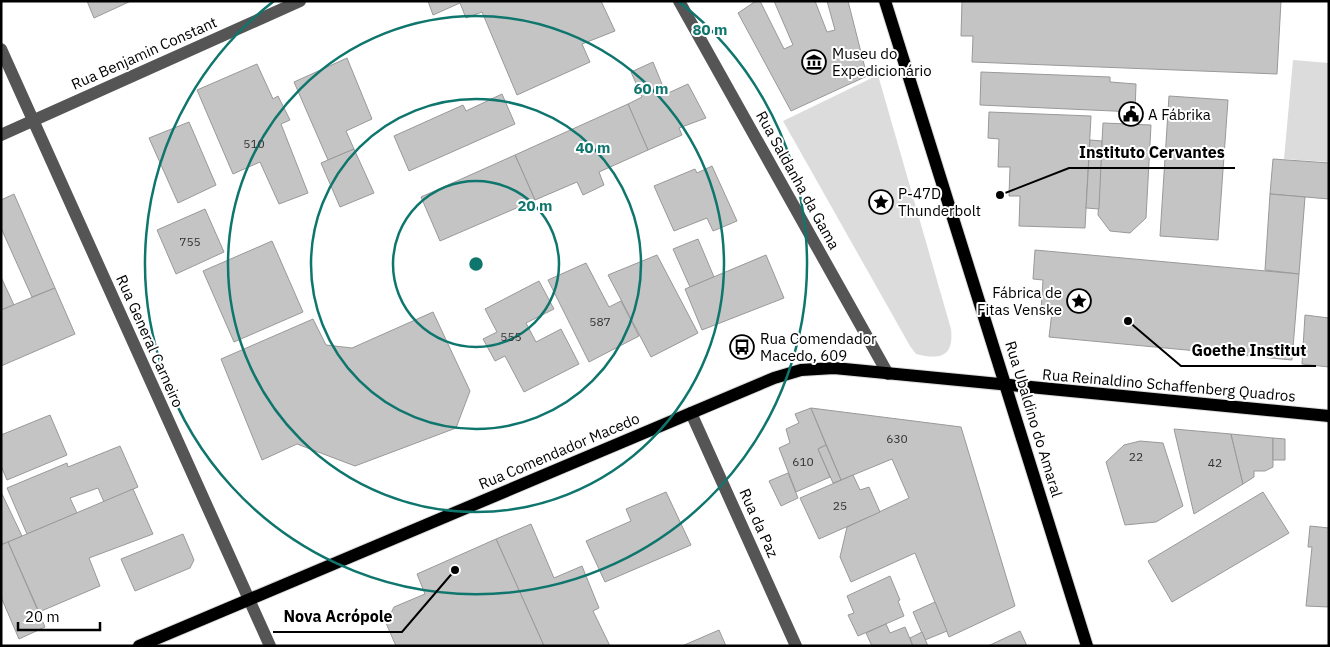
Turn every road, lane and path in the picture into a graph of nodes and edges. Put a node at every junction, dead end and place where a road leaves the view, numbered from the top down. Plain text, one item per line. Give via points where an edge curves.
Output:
1 (300, 1) edge
2 (679, 1) edge
3 (885, 1) edge
4 (1, 49) edge
5 (34, 120) junction
6 (1, 135) edge
7 (888, 374) junction
8 (1007, 387) junction
9 (691, 413) junction
10 (1329, 416) edge
11 (249, 600) junction
12 (139, 646) edge
13 (270, 646) edge
14 (796, 646) edge
15 (1087, 646) edge

1 - 5 street, Rua Benjamin Constant
2 - 7 street, Rua Saldanha da Gama
3 - 8 main road, Rua Ubaldino do Amaral
4 - 5 street, Rua General Carneiro
5 - 6 street, Rua Benjamin Constant
5 - 11 street, Rua General Carneiro
7 - 8 main road, Rua Comendador Macedo
7 - 9 main road, Rua Comendador Macedo via 834,368 801,370
8 - 10 main road, Rua Reinaldino Schaffenberg Quadros
8 - 15 main road, Rua Ubaldino do Amaral
9 - 11 main road, Rua Comendador Macedo
9 - 14 street, Rua da Paz
11 - 12 main road, Rua Comendador Macedo
11 - 13 street, Rua General Carneiro

